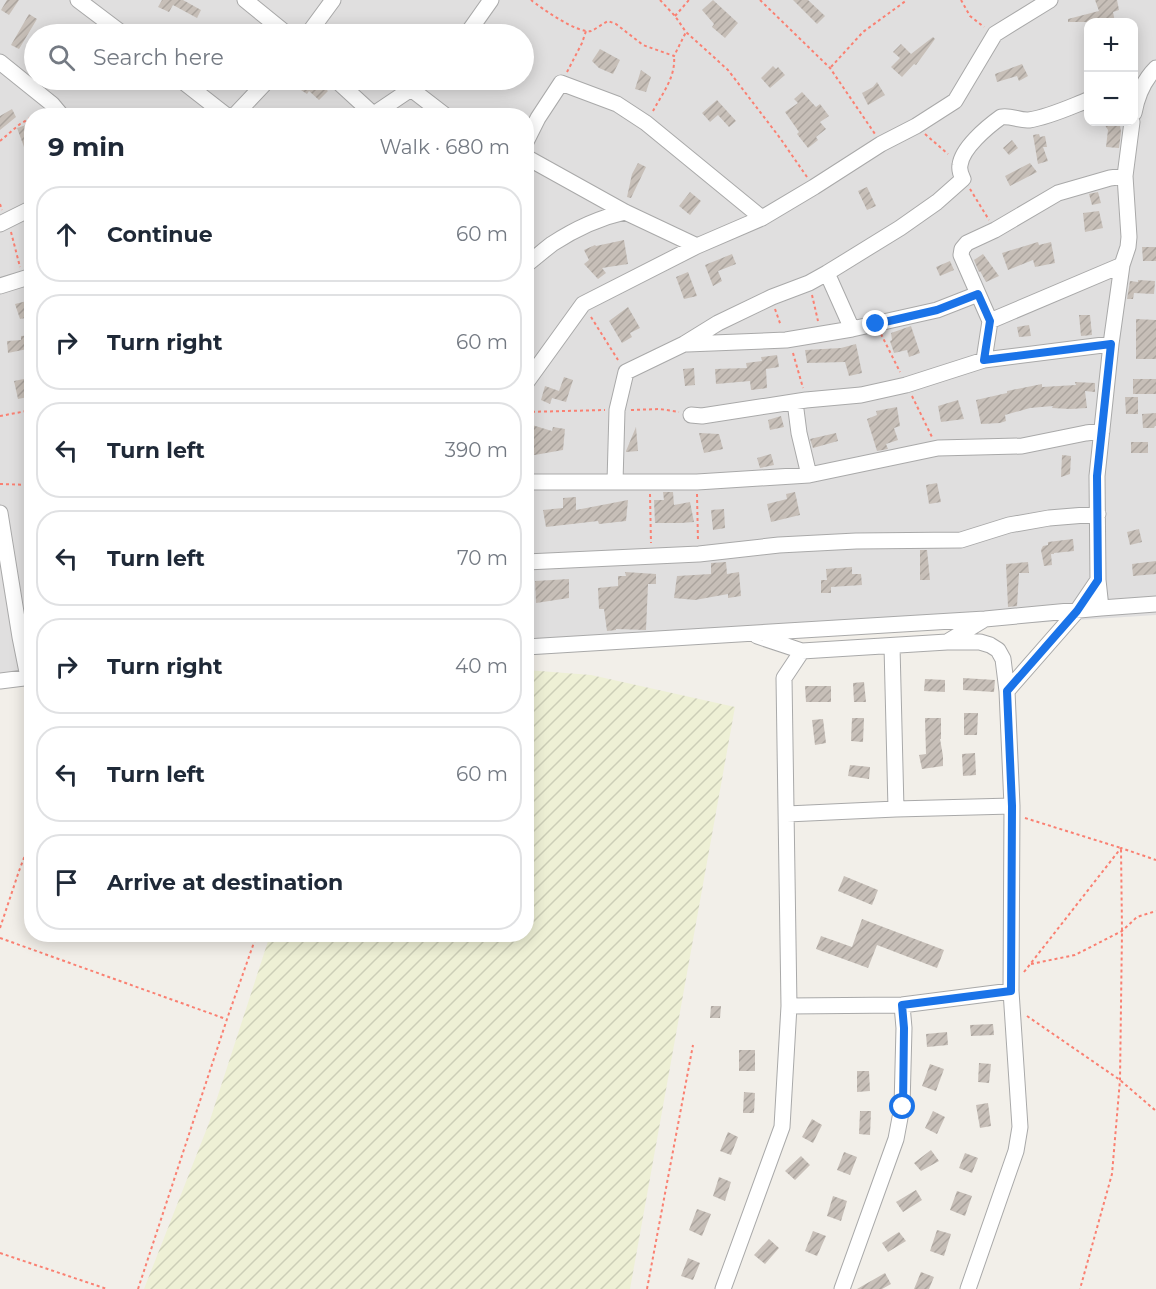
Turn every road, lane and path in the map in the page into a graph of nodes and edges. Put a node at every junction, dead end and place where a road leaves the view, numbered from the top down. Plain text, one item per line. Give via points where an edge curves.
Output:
1 (78, 0) edge
2 (245, 0) edge
3 (333, 0) edge
4 (491, 0) edge
5 (531, 0) edge
6 (660, 0) edge
7 (689, 0) edge
8 (760, 0) edge
9 (898, 0) edge
10 (908, 0) edge
11 (961, 0) edge
12 (1050, 0) edge
13 (901, 5) junction
14 (675, 16) junction
15 (110, 24) edge
16 (274, 24) edge
17 (315, 24) edge
18 (474, 24) edge
19 (586, 31) junction
20 (686, 32) junction
21 (995, 34) junction
22 (674, 56) junction
23 (0, 62) edge
24 (830, 68) junction
25 (1154, 70) edge
26 (1138, 78) edge
27 (24, 81) edge
28 (561, 83) junction
29 (35, 90) edge
30 (194, 90) edge
31 (259, 90) edge
32 (346, 90) edge
33 (407, 90) edge
34 (422, 90) edge
35 (1138, 96) edge
36 (1084, 102) edge
37 (55, 108) edge
38 (217, 108) edge
39 (242, 108) edge
40 (365, 108) edge
41 (382, 108) edge
42 (438, 108) edge
43 (24, 122) edge
44 (646, 123) junction
45 (534, 126) edge
46 (916, 126) junction
47 (1131, 126) edge
48 (0, 141) edge
49 (881, 144) junction
50 (534, 161) edge
51 (960, 163) junction
52 (1125, 176) junction
53 (963, 179) junction
54 (814, 187) junction
55 (0, 204) edge
56 (24, 212) edge
57 (625, 212) junction
58 (762, 218) junction
59 (4, 222) edge
60 (995, 230) junction
61 (697, 246) junction
62 (534, 259) edge
63 (1122, 265) junction
64 (24, 268) edge
65 (827, 273) junction
66 (24, 278) edge
67 (809, 283) junction
68 (0, 286) edge
69 (978, 294) junction
70 (772, 297) junction
71 (583, 304) junction
72 (990, 321) junction
73 (852, 329) junction
74 (821, 333) junction
75 (788, 339) junction
76 (684, 344) junction
77 (1111, 344) junction
78 (984, 360) junction
79 (534, 372) edge
80 (626, 372) junction
81 (800, 401) junction
82 (24, 412) edge
83 (691, 415) dead end
84 (0, 416) edge
85 (1102, 431) junction
86 (809, 475) junction
87 (534, 482) edge
88 (615, 482) junction
89 (697, 482) junction
90 (650, 483) junction
91 (0, 484) edge
92 (24, 485) edge
93 (0, 513) edge
94 (1098, 514) junction
95 (699, 554) junction
96 (651, 556) junction
97 (534, 562) edge
98 (1098, 580) junction
99 (1156, 604) edge
100 (1101, 608) junction
101 (1077, 611) junction
102 (984, 619) junction
103 (748, 633) junction
104 (947, 642) junction
105 (534, 646) edge
106 (892, 646) junction
107 (802, 651) junction
108 (24, 653) edge
109 (24, 678) edge
110 (0, 681) edge
111 (1007, 691) junction
112 (1012, 806) junction
113 (896, 809) junction
114 (787, 814) junction
115 (1121, 848) junction
116 (24, 856) edge
117 (1156, 860) edge
118 (1156, 911) edge
119 (0, 928) edge
120 (1122, 931) junction
121 (0, 938) edge
122 (254, 942) edge
123 (1029, 965) junction
124 (1023, 974) dead end
125 (1012, 999) junction
126 (902, 1005) junction
127 (789, 1006) junction
128 (227, 1019) junction
129 (693, 1045) dead end
130 (1120, 1080) junction
131 (1156, 1111) edge
132 (0, 1253) edge
133 (107, 1289) edge
134 (138, 1289) edge
135 (646, 1289) edge
136 (723, 1289) edge
137 (842, 1289) edge
138 (968, 1289) edge
139 (1080, 1289) edge

1 - 15 street
2 - 16 street
3 - 17 street
4 - 18 street
5 - 19 path via 555,17
6 - 14 path
7 - 14 path
8 - 24 path
9 - 13 path
10 - 13 path
11 - 21 path via 970,16
12 - 21 street
13 - 24 path via 863,32
14 - 20 path
19 - 22 path via 608,21 643,45
19 - 28 path
20 - 22 path
20 - 54 path via 728,70
21 - 46 street via 955,101
22 - 44 path via 671,79
23 - 27 street
24 - 49 path
25 - 26 street
25 - 35 street
28 - 44 street via 617,104
28 - 45 street
29 - 37 street
30 - 38 street
31 - 39 street
32 - 40 street
33 - 41 street
34 - 42 street
36 - 51 street via 1032,119 1001,117 968,146
43 - 48 path
44 - 58 street
46 - 49 street
46 - 51 path
47 - 52 street
49 - 54 street
50 - 57 street
51 - 53 street
52 - 60 street via 1058,193
52 - 63 street via 1129,237
53 - 60 path
53 - 65 street via 900,228
54 - 58 street
55 - 59 path
56 - 59 street
57 - 61 street
57 - 62 street via 604,216 572,231
58 - 61 street
59 - 64 path
60 - 69 street via 967,243 961,252
61 - 71 street
63 - 72 street
63 - 77 street
65 - 67 street
65 - 73 street
66 - 68 street
67 - 70 street
67 - 74 path
69 - 72 street
69 - 73 street via 937,310
70 - 75 path
70 - 76 street
71 - 79 street
71 - 80 path
72 - 78 street
73 - 74 street
74 - 75 street
75 - 76 street
75 - 81 path
76 - 80 street
77 - 78 street
77 - 85 street
78 - 81 street via 906,385 861,395
80 - 88 street via 617,410
81 - 83 street
81 - 86 street via 799,433
82 - 84 path
85 - 86 street via 1022,446 938,448
85 - 94 street
86 - 89 street
87 - 88 street
88 - 90 street
89 - 90 street
89 - 95 path
90 - 96 path
91 - 92 path
93 - 108 street
94 - 95 street via 1009,525 960,540 856,540
94 - 98 street
95 - 96 street
96 - 97 street
98 - 100 street
98 - 101 street
99 - 100 street
100 - 101 street
101 - 102 street
101 - 111 street
102 - 103 street
102 - 104 street
103 - 105 street
103 - 107 street
104 - 106 street
104 - 111 street via 980,642 998,650
106 - 107 street
106 - 113 street
107 - 114 street via 784,678
109 - 110 street
111 - 112 street
112 - 113 street
112 - 115 path via 1023,818
112 - 125 street
113 - 114 street
114 - 127 street
115 - 117 path
115 - 120 path
115 - 123 path
116 - 119 path
118 - 120 path via 1137,917
120 - 123 path via 1075,955
120 - 130 path
121 - 128 path
122 - 128 path
123 - 124 path
125 - 126 street
125 - 130 path
125 - 138 street via 1019,1139
126 - 127 street
126 - 137 street via 903,1107 896,1139
127 - 136 street via 782,1127
128 - 134 path
129 - 135 path
130 - 131 path
130 - 139 path via 1112,1174
132 - 133 path

